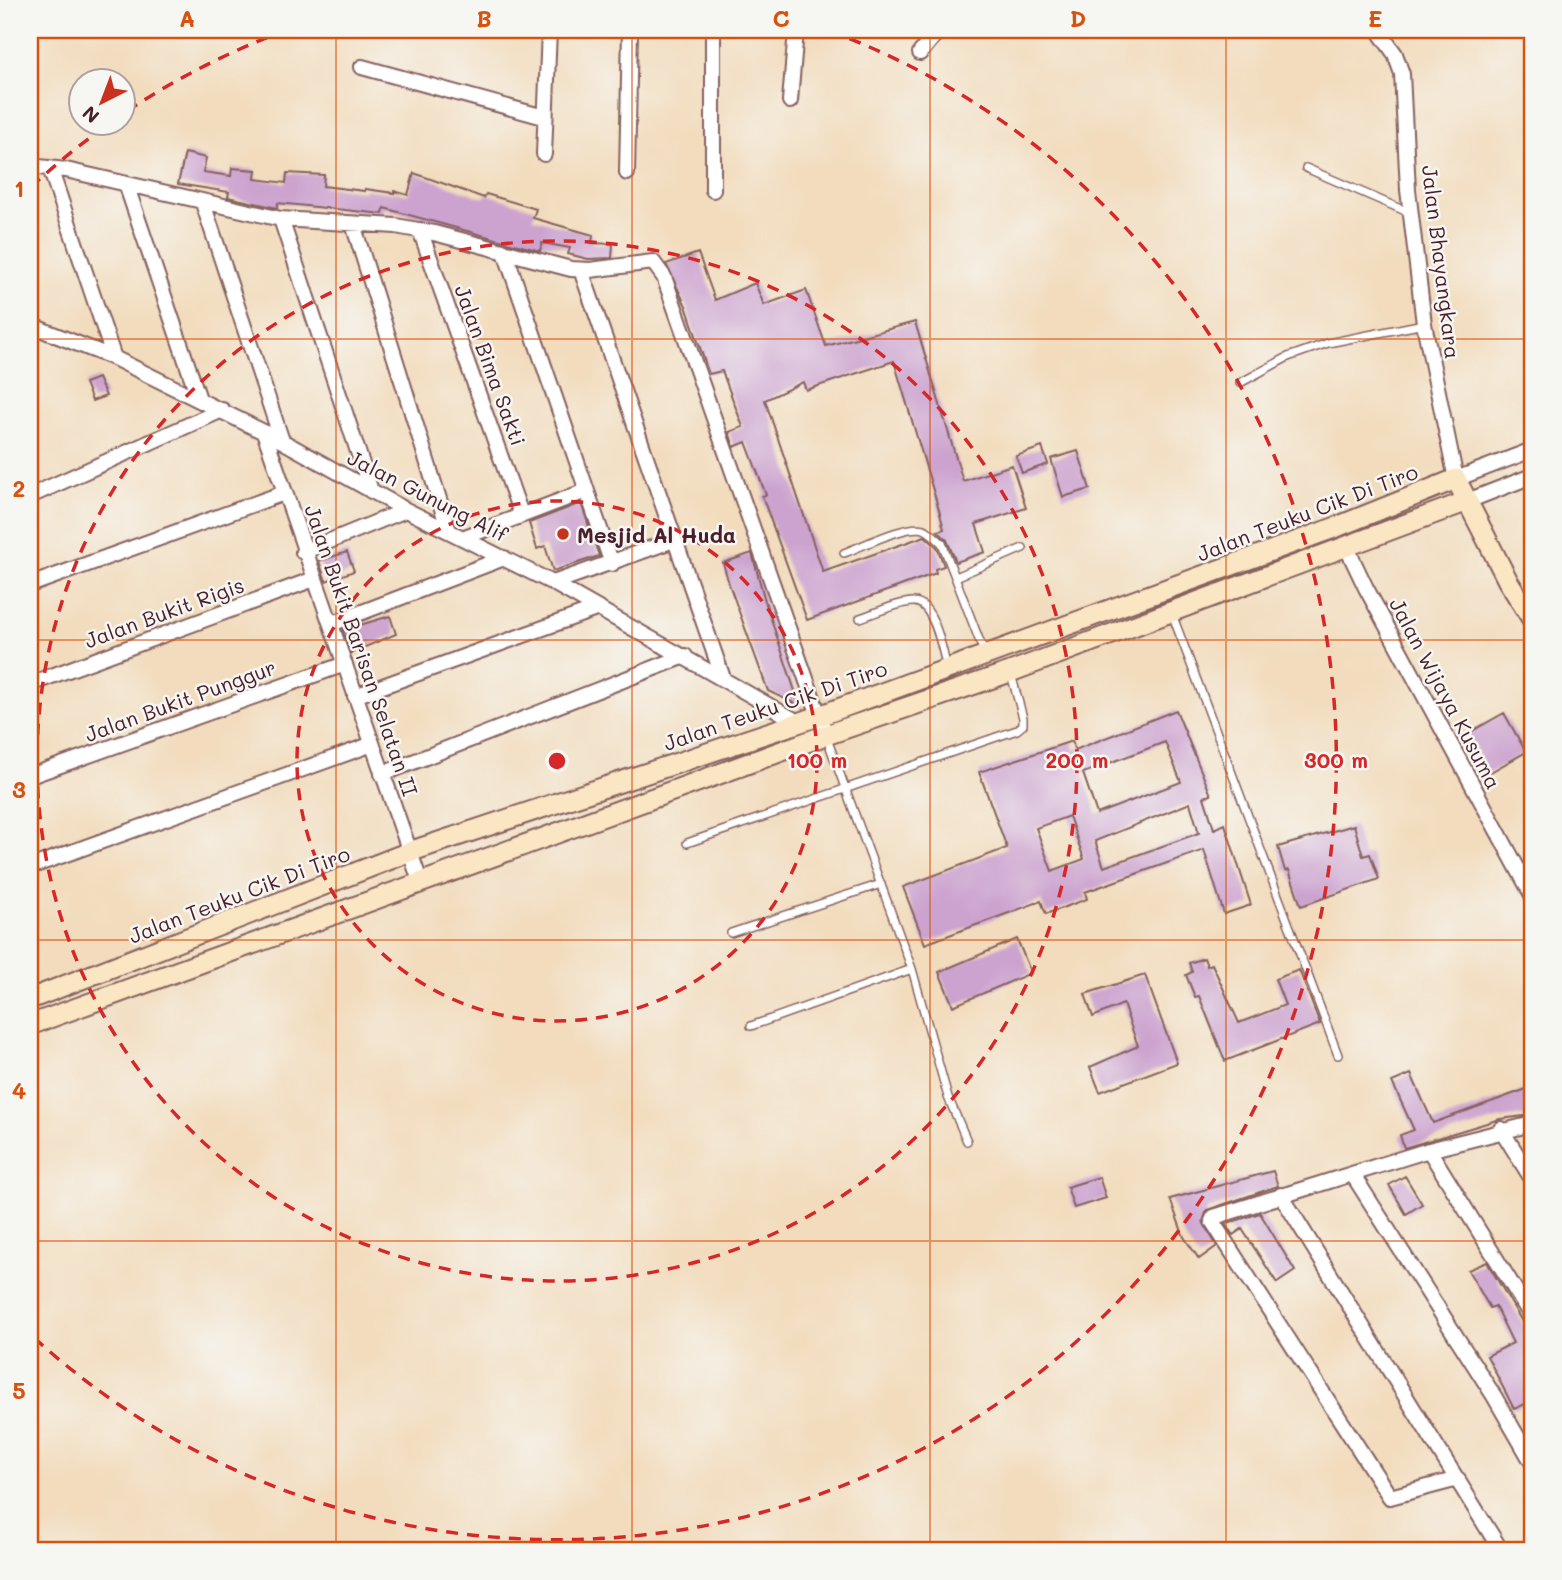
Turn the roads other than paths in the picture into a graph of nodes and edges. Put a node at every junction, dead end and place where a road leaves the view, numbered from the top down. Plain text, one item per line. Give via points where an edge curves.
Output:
1 (549, 30) edge
2 (630, 30) edge
3 (713, 30) edge
4 (796, 30) edge
5 (939, 30) edge
6 (1378, 30) edge
7 (920, 53) dead end
8 (362, 67) dead end
9 (790, 101) dead end
10 (544, 117) junction
11 (544, 154) dead end
12 (30, 166) edge
13 (50, 168) junction
14 (1306, 168) dead end
15 (627, 173) dead end
16 (126, 184) junction
17 (713, 190) dead end
18 (203, 203) junction
19 (1410, 214) junction
20 (281, 219) junction
21 (353, 224) junction
22 (420, 230) junction
23 (505, 252) junction
24 (581, 270) junction
25 (30, 324) edge
26 (1424, 324) junction
27 (114, 358) junction
28 (1240, 383) dead end
29 (199, 399) junction
30 (222, 410) junction
31 (264, 432) junction
32 (282, 441) junction
33 (1532, 450) edge
34 (1532, 476) edge
35 (1456, 480) junction
36 (371, 491) junction
37 (586, 491) junction
38 (284, 493) junction
39 (30, 496) edge
40 (1465, 502) junction
41 (405, 510) junction
42 (521, 514) junction
43 (449, 531) junction
44 (465, 537) junction
45 (674, 540) junction
46 (1346, 546) junction
47 (1023, 548) dead end
48 (303, 552) junction
49 (844, 553) dead end
50 (1255, 557) junction
51 (505, 558) junction
52 (612, 564) junction
53 (956, 577) junction
54 (1264, 578) junction
55 (314, 579) junction
56 (553, 583) junction
57 (30, 585) edge
58 (596, 608) junction
59 (1172, 614) junction
60 (860, 618) dead end
61 (1532, 620) edge
62 (331, 624) junction
63 (685, 656) junction
64 (985, 656) junction
65 (345, 664) junction
66 (948, 670) junction
67 (1010, 672) junction
68 (723, 678) junction
69 (30, 684) edge
70 (355, 696) junction
71 (819, 716) junction
72 (798, 722) junction
73 (826, 735) junction
74 (370, 745) junction
75 (382, 774) junction
76 (30, 776) edge
77 (845, 788) junction
78 (687, 843) dead end
79 (409, 852) junction
80 (30, 867) edge
81 (420, 881) junction
82 (881, 884) junction
83 (1532, 895) edge
84 (732, 933) dead end
85 (912, 969) junction
86 (30, 999) edge
87 (30, 1025) edge
88 (751, 1026) dead end
89 (1338, 1055) dead end
90 (1532, 1124) edge
91 (1501, 1129) junction
92 (967, 1141) dead end
93 (1429, 1150) junction
94 (1353, 1175) junction
95 (1532, 1179) edge
96 (1281, 1195) junction
97 (1532, 1317) edge
98 (1532, 1462) edge
99 (1458, 1479) junction
100 (1497, 1544) dead end

1 - 10 street
2 - 15 street
3 - 17 street
4 - 9 street
5 - 7 street
6 - 19 street, Jalan Bhayangkara via 1402,74
8 - 10 street
10 - 11 street
12 - 13 street
13 - 16 street
13 - 27 street
14 - 19 lane
16 - 18 street
16 - 29 street
18 - 20 street
18 - 32 street
19 - 26 street, Jalan Bhayangkara
20 - 21 street
20 - 36 street
21 - 22 street
21 - 43 street
22 - 23 street
22 - 42 street, Jalan Bima Sakti
23 - 24 street
23 - 37 street
24 - 45 street
24 - 71 street via 645,261 653,262 664,277
25 - 27 street, Jalan Gunung Alif
26 - 28 lane via 1328,344 1288,357
26 - 35 street, Jalan Bhayangkara
27 - 29 street, Jalan Gunung Alif
29 - 30 street, Jalan Gunung Alif
30 - 31 street, Jalan Gunung Alif
30 - 39 street
31 - 32 street, Jalan Gunung Alif
31 - 38 street, Jalan Bukit Barisan Selatan II
32 - 36 street, Jalan Gunung Alif
33 - 35 street, Jalan Teuku Cik Di Tiro
34 - 40 street
35 - 40 street, Jalan Bhayangkara
35 - 50 street, Jalan Teuku Cik Di Tiro
36 - 41 street, Jalan Gunung Alif
37 - 42 street
37 - 52 street
38 - 48 street, Jalan Bukit Barisan Selatan II
38 - 57 street
40 - 46 street
40 - 61 street, Jalan Bhayangkara
41 - 43 street, Jalan Gunung Alif
41 - 48 street
42 - 44 street
43 - 44 street, Jalan Gunung Alif
44 - 51 street, Jalan Gunung Alif
45 - 52 street
45 - 68 street
46 - 54 street
46 - 83 street, Jalan Wijaya Kusuma
47 - 53 lane
48 - 55 street, Jalan Bukit Barisan Selatan II
49 - 53 lane via 922,528 942,543
50 - 54 street
50 - 64 street, Jalan Teuku Cik Di Tiro
51 - 56 street, Jalan Gunung Alif
51 - 62 street
52 - 56 street
53 - 64 lane
54 - 59 street
55 - 62 street, Jalan Bukit Barisan Selatan II
55 - 69 street, Jalan Bukit Rigis
56 - 58 street, Jalan Gunung Alif
58 - 63 street, Jalan Gunung Alif
58 - 70 street
59 - 67 street
59 - 89 lane
60 - 66 lane via 913,601 923,605 930,613
62 - 65 street, Jalan Bukit Barisan Selatan II
63 - 68 street, Jalan Gunung Alif
63 - 75 street
64 - 66 street, Jalan Teuku Cik Di Tiro
65 - 70 street, Jalan Bukit Barisan Selatan II
65 - 76 street, Jalan Bukit Punggur
66 - 71 street, Jalan Teuku Cik Di Tiro
67 - 73 street
67 - 77 lane via 1023,718 1017,730
68 - 72 street, Jalan Gunung Alif
70 - 74 street, Jalan Bukit Barisan Selatan II
71 - 72 street, Jalan Teuku Cik Di Tiro
71 - 73 street
72 - 79 street, Jalan Teuku Cik Di Tiro
73 - 77 lane
73 - 81 street
74 - 75 street, Jalan Bukit Barisan Selatan II
74 - 80 street
75 - 79 street, Jalan Bukit Barisan Selatan II
77 - 78 lane
77 - 82 lane
79 - 81 street, Jalan Bukit Barisan Selatan II
79 - 86 street, Jalan Teuku Cik Di Tiro
81 - 87 street
82 - 84 lane
82 - 85 lane
85 - 88 lane
85 - 92 lane via 948,1097
90 - 91 street
91 - 93 street
91 - 95 street
93 - 94 street
93 - 97 street
94 - 96 street
94 - 98 street
96 - 99 street
96 - 99 street via 1214,1217 1213,1223 1390,1497
99 - 100 street

